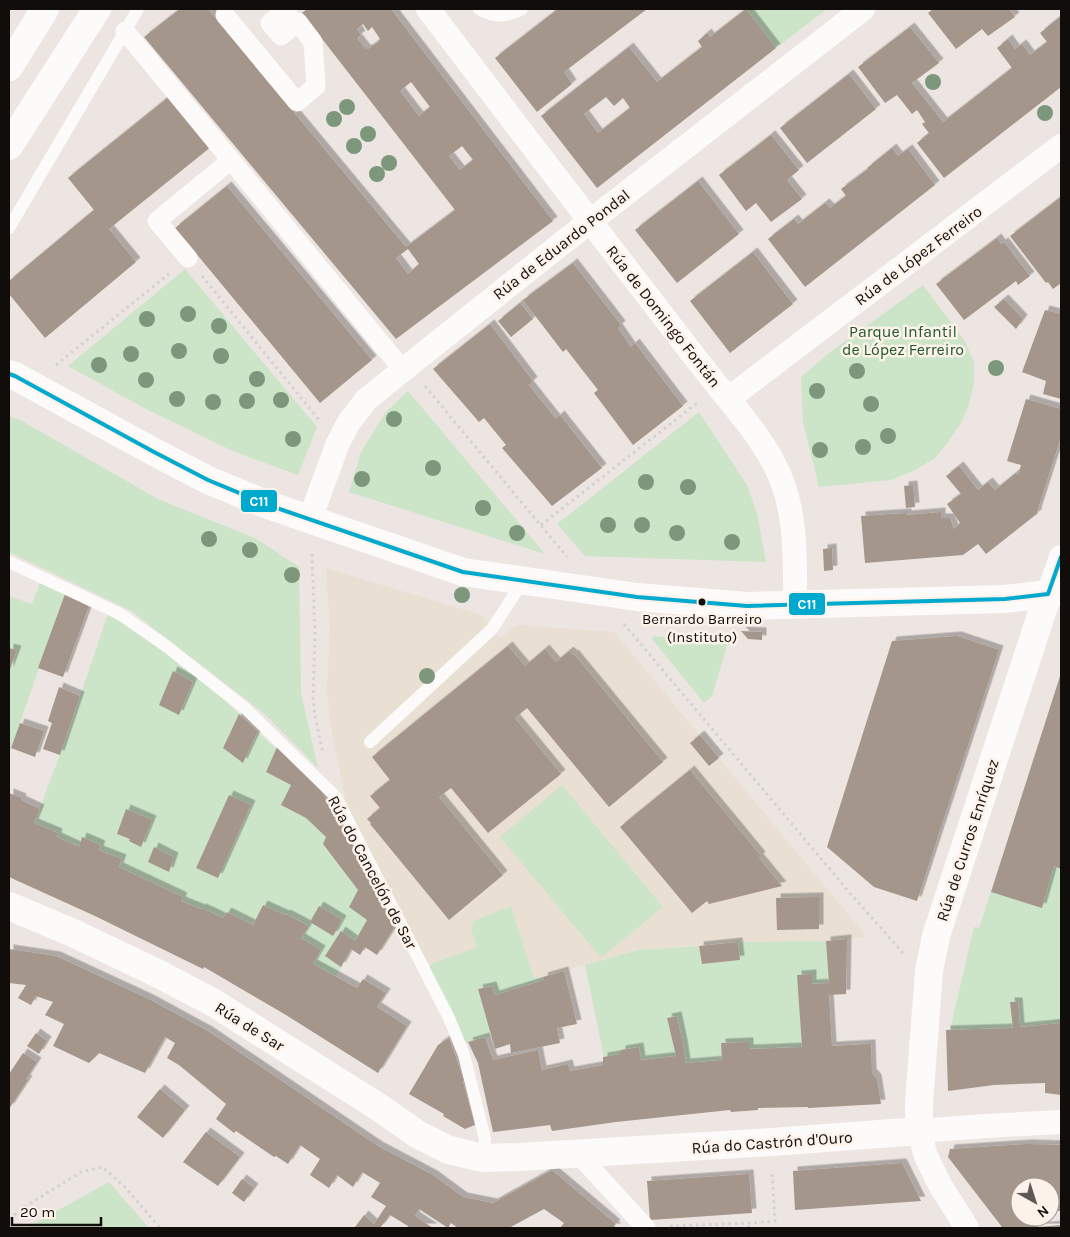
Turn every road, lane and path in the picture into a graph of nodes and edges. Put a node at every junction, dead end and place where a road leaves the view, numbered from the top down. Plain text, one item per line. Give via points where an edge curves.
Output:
1 (45, 9) edge
2 (97, 9) edge
3 (138, 9) edge
4 (288, 9) edge
5 (428, 9) edge
6 (479, 9) edge
7 (522, 9) edge
8 (863, 9) edge
9 (225, 15) dead end
10 (125, 31) junction
11 (9, 68) edge
12 (9, 146) edge
13 (1061, 146) edge
14 (231, 160) junction
15 (590, 221) junction
16 (9, 228) edge
17 (188, 258) junction
18 (9, 305) edge
19 (9, 310) edge
20 (56, 366) dead end
21 (402, 370) junction
22 (11, 373) edge
23 (423, 384) dead end
24 (728, 399) junction
25 (700, 401) dead end
26 (320, 421) dead end
27 (310, 519) junction
28 (541, 525) junction
29 (312, 554) dead end
30 (1061, 558) edge
31 (570, 560) dead end
32 (9, 562) edge
33 (523, 581) junction
34 (1054, 594) edge
35 (795, 604) junction
36 (621, 621) dead end
37 (370, 742) dead end
38 (324, 754) dead end
39 (9, 906) edge
40 (906, 957) dead end
41 (1061, 1122) edge
42 (919, 1131) junction
43 (578, 1154) junction
44 (483, 1158) junction
45 (772, 1172) dead end
46 (9, 1219) edge
47 (750, 1223) junction
48 (160, 1228) edge
49 (646, 1228) edge
50 (748, 1228) edge
51 (967, 1228) edge

1 - 11 main road
2 - 12 main road
3 - 10 lane
4 - 9 street via 270,23 280,36 298,22 313,42 316,86 297,102
5 - 15 street, Rúa de Domingo Fontán
6 - 7 lane via 499,16
8 - 15 street, Rúa de Eduardo Pondal
10 - 14 street
10 - 16 lane
13 - 24 street, Rúa de López Ferreiro
14 - 17 street via 157,221
14 - 21 street
15 - 21 street, Rúa de Eduardo Pondal
15 - 24 street, Rúa de Domingo Fontán
17 - 20 path
17 - 26 path
18 - 19 path
21 - 27 street, Rúa de Eduardo Pondal via 367,400 349,422
22 - 27 main road via 208,480
23 - 28 path
24 - 35 street, Rúa de Domingo Fontán via 769,454 789,503 796,557
25 - 28 path
27 - 33 main road via 462,572
28 - 31 path
29 - 38 path via 313,697
30 - 34 street, Rúa de Curros Enríquez
32 - 44 lane, Rúa do Cancelón de Sar via 120,614 166,646 246,709 336,797 452,1025 464,1055 485,1139
33 - 35 main road via 637,597 747,606
33 - 37 lane via 492,629
34 - 35 main road via 1005,599
34 - 42 main road, Rúa de Curros Enríquez via 1006,720 936,936 929,970
36 - 40 path
39 - 44 main road, Rúa de Sar via 73,933 214,1003 417,1134 449,1150
41 - 42 street, Rúa do Castrón d'Ouro
42 - 43 main road, Rúa do Castrón d'Ouro
42 - 51 street via 926,1156
43 - 44 main road, Rúa do Castrón d'Ouro
43 - 49 street
45 - 47 path via 775,1221
46 - 48 path via 81,1172 102,1167 124,1186
47 - 49 path
47 - 50 path

